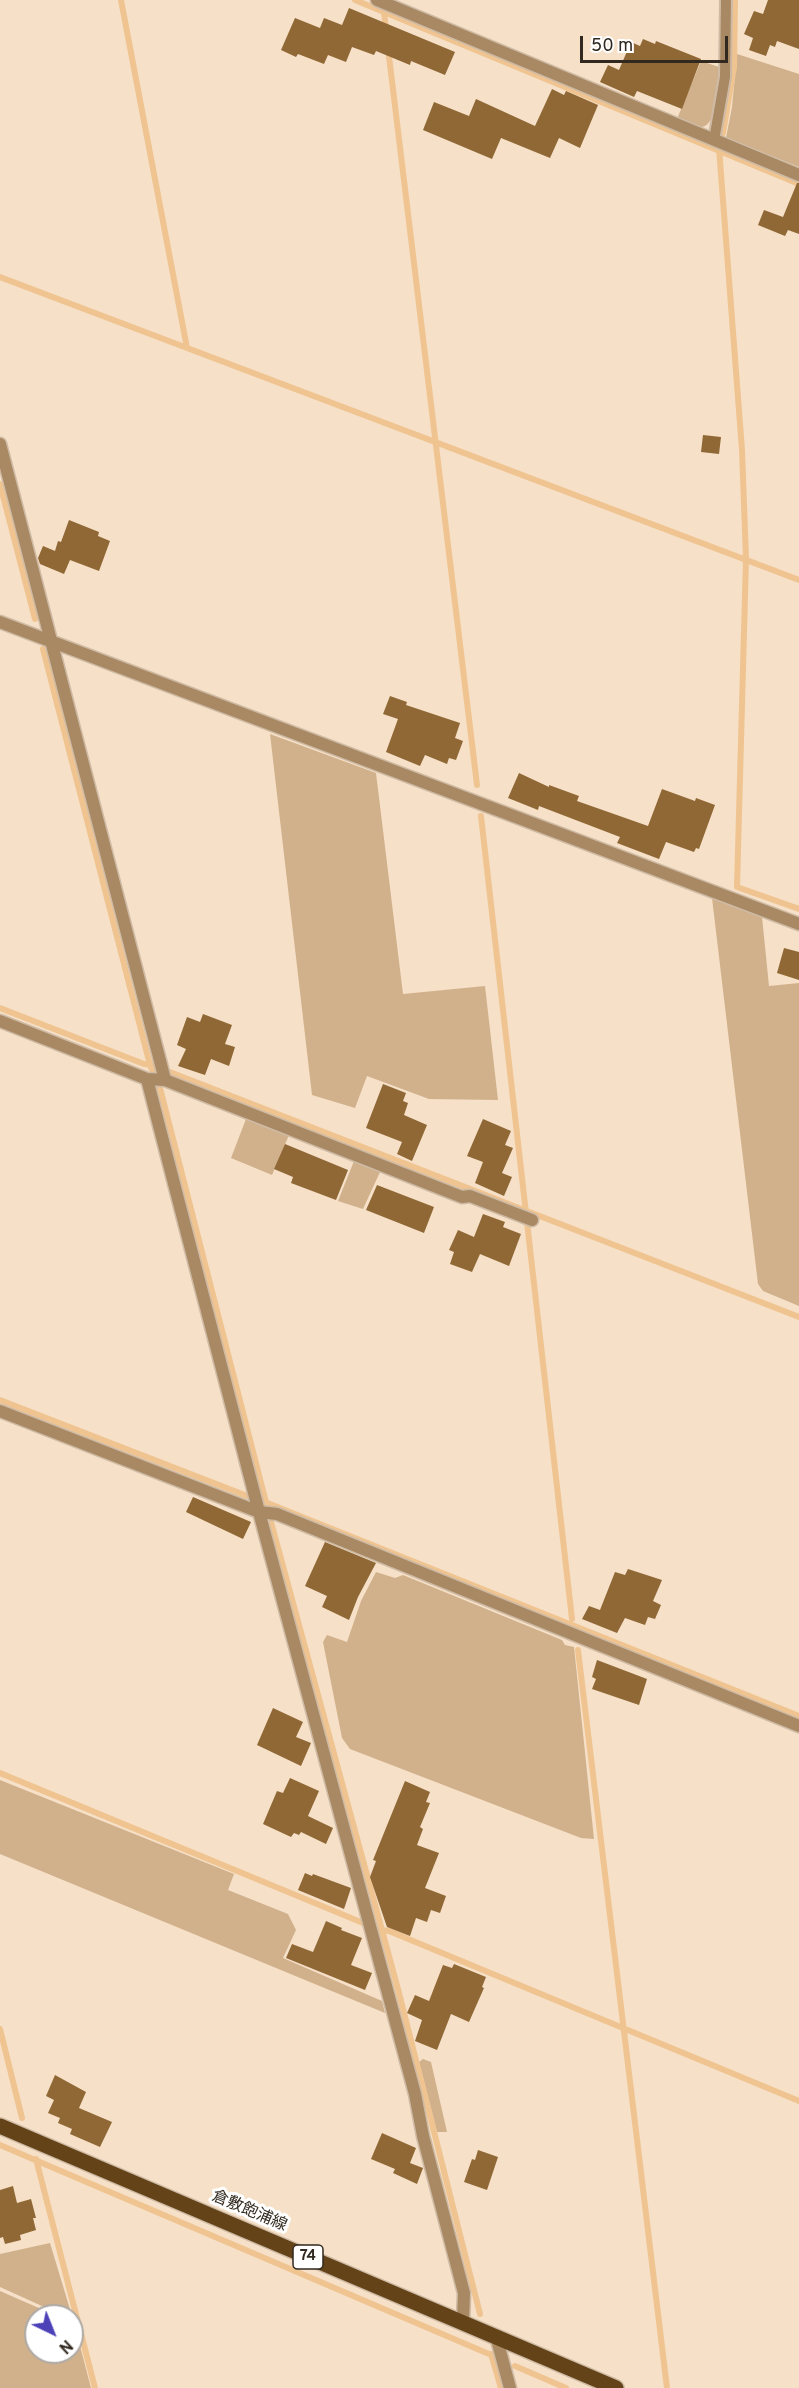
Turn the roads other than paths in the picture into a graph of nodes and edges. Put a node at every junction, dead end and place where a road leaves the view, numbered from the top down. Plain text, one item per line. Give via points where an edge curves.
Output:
1 (726, 0) edge
2 (381, 1) edge
3 (714, 141) junction
4 (799, 175) edge
5 (0, 444) edge
6 (0, 622) edge
7 (52, 642) junction
8 (799, 924) edge
9 (0, 1021) edge
10 (158, 1079) junction
11 (528, 1218) dead end
12 (0, 1411) edge
13 (265, 1511) junction
14 (799, 1726) edge
15 (0, 2126) edge
16 (463, 2322) junction
17 (496, 2336) junction
18 (510, 2388) edge
19 (616, 2388) edge

1 - 3 lane via 725,76
2 - 3 street
3 - 4 street
5 - 7 street
6 - 7 street
7 - 8 street
7 - 10 street via 159,1060
9 - 10 street
10 - 11 street via 462,1197 470,1196
10 - 13 street via 254,1494
12 - 13 street
13 - 14 street
13 - 16 street via 464,2294
15 - 16 main road, 倉敷飽浦線 / 74
16 - 17 main road, 倉敷飽浦線 / 74
17 - 18 street
17 - 19 main road, 倉敷飽浦線 / 74

